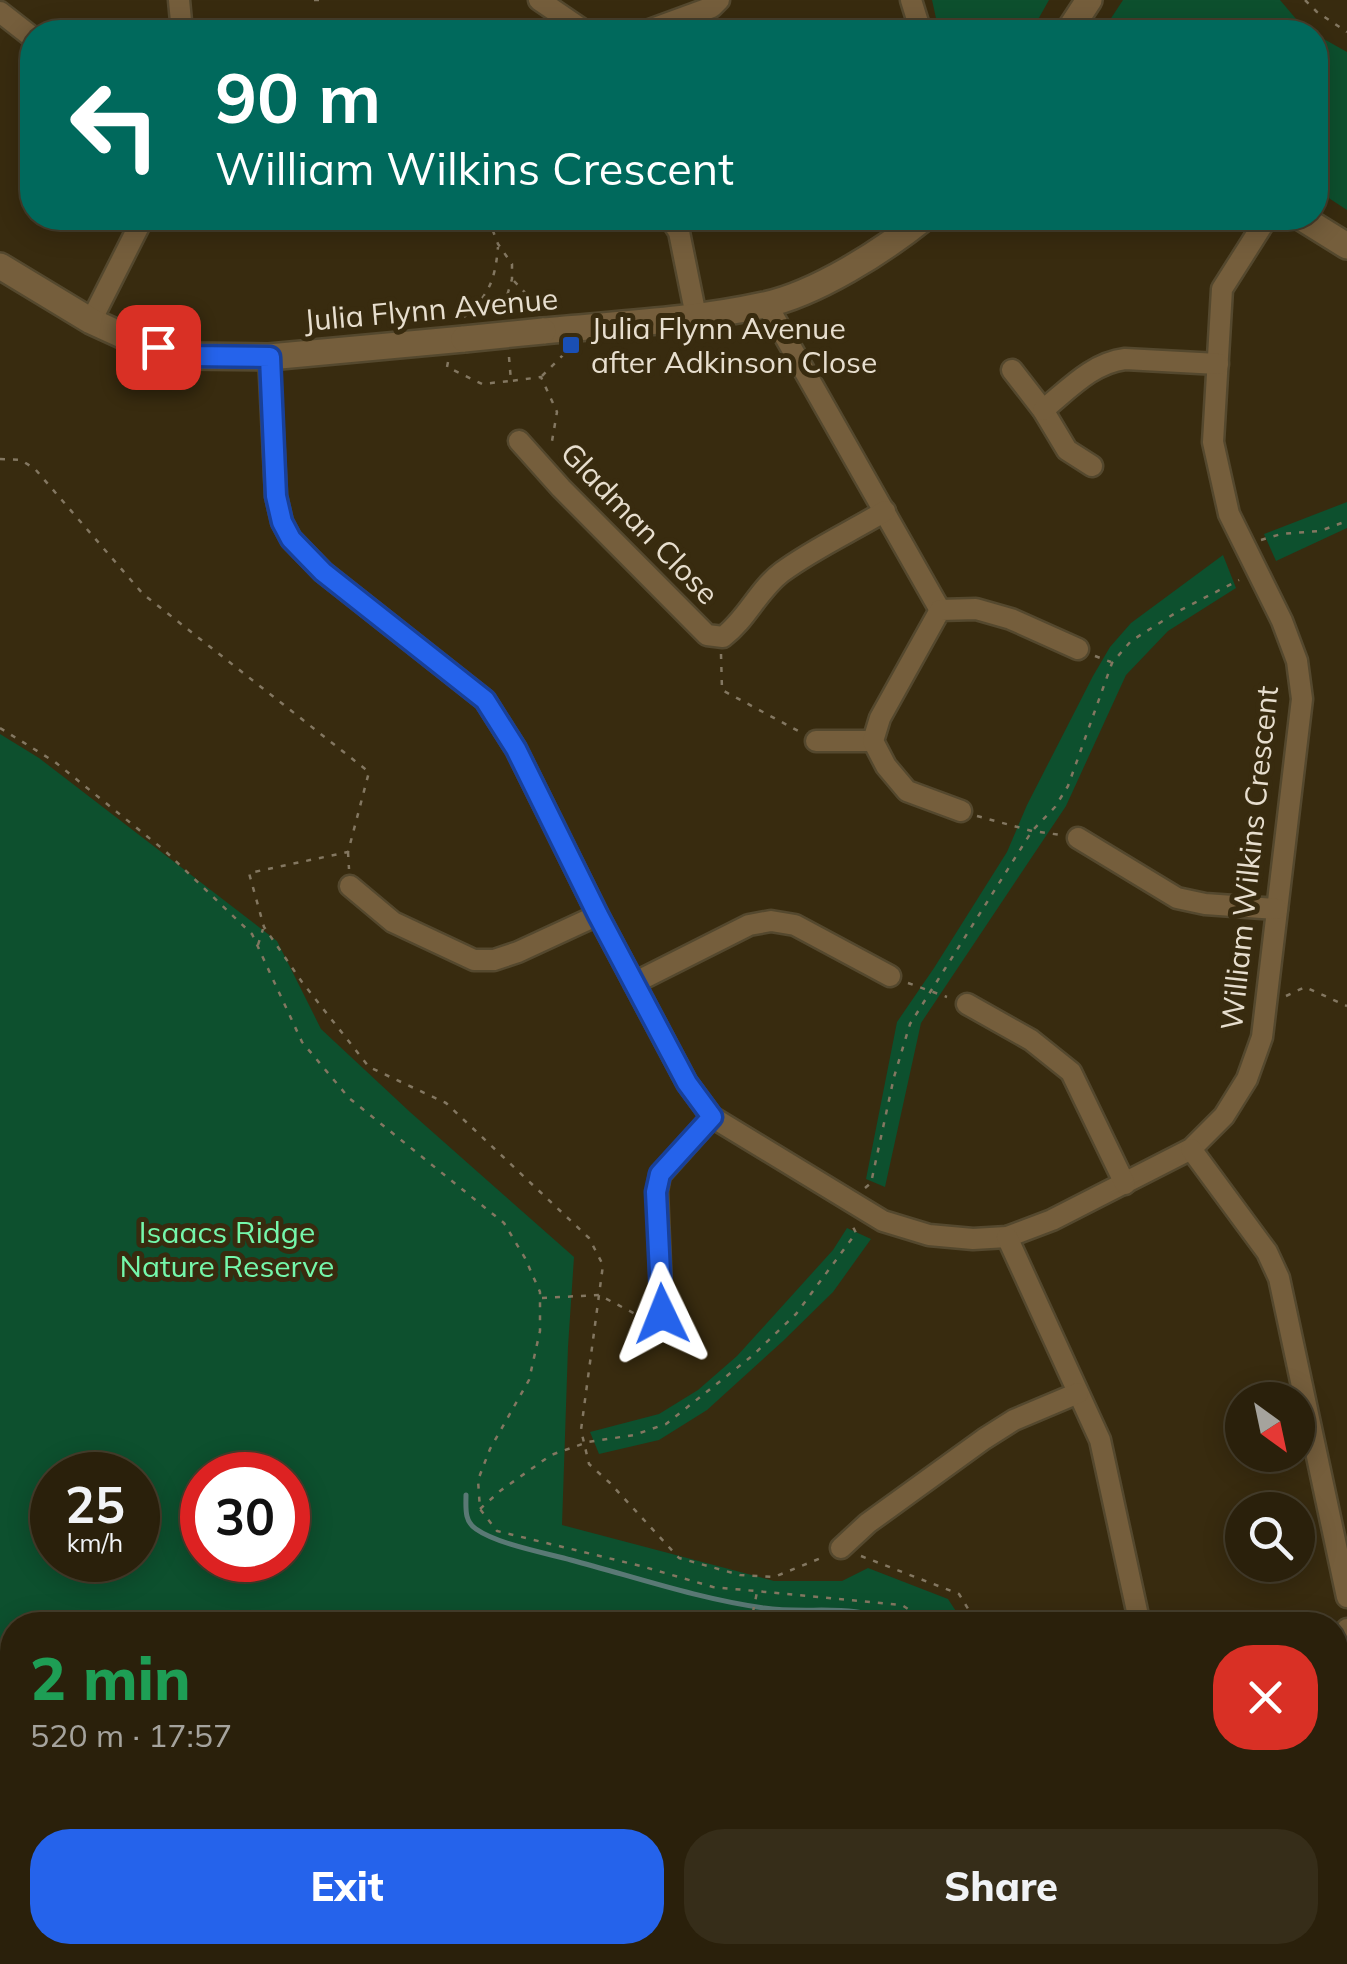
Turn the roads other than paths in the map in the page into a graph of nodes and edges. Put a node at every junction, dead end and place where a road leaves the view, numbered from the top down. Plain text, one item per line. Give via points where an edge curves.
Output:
1 (539, 0) edge
2 (719, 0) edge
3 (0, 12) edge
4 (568, 20) edge
5 (678, 20) edge
6 (20, 28) edge
7 (137, 230) edge
8 (678, 230) edge
9 (907, 230) edge
10 (1259, 230) edge
11 (1321, 230) edge
12 (1347, 246) edge
13 (0, 266) edge
14 (767, 305) junction
15 (696, 316) junction
16 (91, 322) junction
17 (270, 357) junction
18 (1218, 364) junction
19 (1012, 370) dead end
20 (1043, 410) junction
21 (519, 441) dead end
22 (1092, 466) dead end
23 (885, 511) junction
24 (940, 610) junction
25 (1078, 648) dead end
26 (873, 740) junction
27 (816, 741) road end
28 (961, 811) road end
29 (1078, 838) road end
30 (350, 886) dead end
31 (1278, 909) junction
32 (598, 915) junction
33 (890, 976) road end
34 (634, 984) junction
35 (968, 1004) road end
36 (712, 1117) junction
37 (1191, 1149) junction
38 (1126, 1184) junction
39 (1007, 1237) junction
40 (658, 1325) road end
41 (1078, 1394) junction
42 (841, 1548) road end
43 (1347, 1597) edge
44 (1137, 1612) edge

1 - 4 street
2 - 5 street
3 - 6 street
7 - 16 street
8 - 15 street
9 - 14 street, Julia Flynn Avenue via 821,283
10 - 18 street, William Wilkins Crescent via 1222,289
11 - 12 street
13 - 16 street, Julia Flynn Avenue
14 - 15 street, Julia Flynn Avenue
14 - 23 street
15 - 17 street, Julia Flynn Avenue, bridge
16 - 17 street, Julia Flynn Avenue via 190,356
17 - 32 street, William Wilkins Crescent via 276,496 291,539 485,700
18 - 20 street via 1112,360
18 - 31 street, William Wilkins Crescent via 1213,442 1229,514 1282,621 1302,700
19 - 20 street
20 - 22 street via 1067,450
21 - 23 street, Gladman Close via 722,644 782,572
23 - 24 street
24 - 25 street via 976,609
24 - 26 street
26 - 27 street
26 - 28 street via 907,790
29 - 31 street via 1178,898
30 - 32 street via 394,922 474,960 518,952
31 - 37 street, William Wilkins Crescent via 1262,1037 1247,1079 1224,1116
32 - 34 street, William Wilkins Crescent
33 - 34 street via 794,926 771,921 749,925
34 - 36 street, William Wilkins Crescent
35 - 38 street via 1071,1072
36 - 39 street, William Wilkins Crescent via 883,1220 930,1235
36 - 40 street via 660,1174
37 - 38 street, William Wilkins Crescent
37 - 43 street via 1267,1252 1278,1278
38 - 39 street, William Wilkins Crescent
39 - 41 street
41 - 42 street via 984,1439
41 - 44 street via 1100,1440

